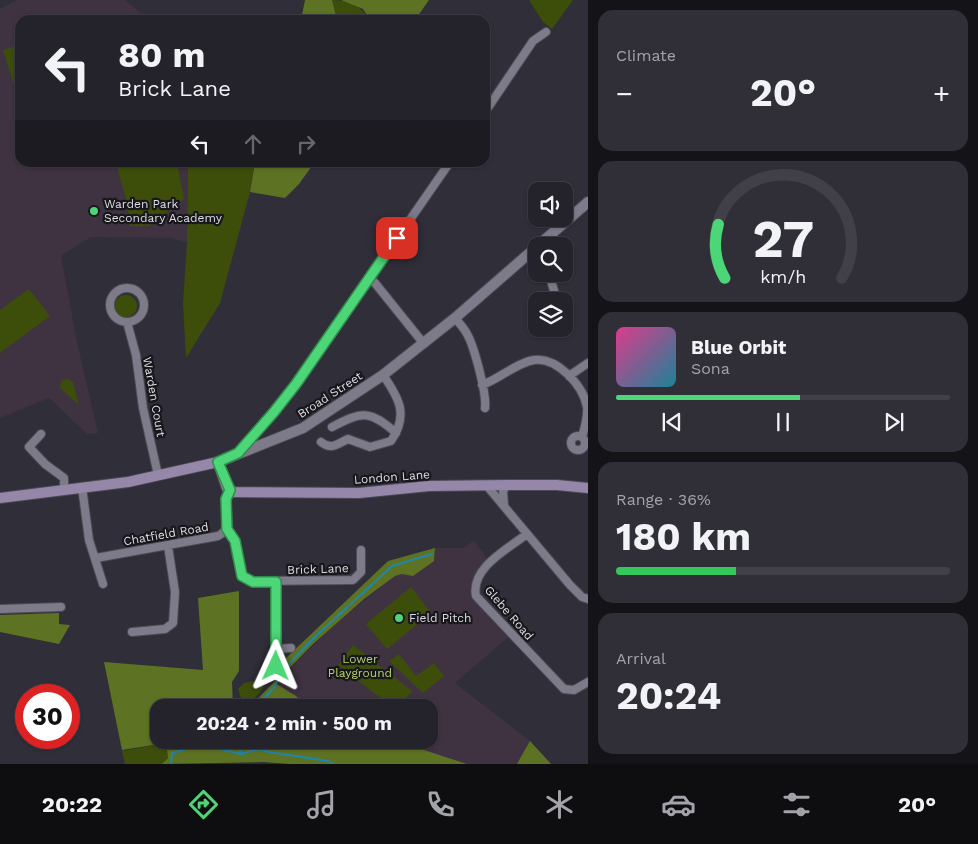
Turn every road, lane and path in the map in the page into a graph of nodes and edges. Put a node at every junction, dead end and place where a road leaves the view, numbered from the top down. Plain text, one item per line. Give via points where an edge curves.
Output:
1 (546, 32) dead end
2 (490, 105) edge
3 (447, 167) edge
4 (588, 202) edge
5 (552, 237) edge
6 (528, 259) edge
7 (369, 278) junction
8 (455, 318) junction
9 (127, 322) junction
10 (424, 344) junction
11 (588, 363) edge
12 (383, 375) junction
13 (569, 376) junction
14 (482, 385) junction
15 (485, 408) dead end
16 (332, 427) dead end
17 (396, 433) junction
18 (41, 434) dead end
19 (582, 437) dead end
20 (321, 442) dead end
21 (238, 453) junction
22 (218, 462) junction
23 (158, 475) junction
24 (507, 485) junction
25 (487, 486) junction
26 (82, 487) junction
27 (588, 488) edge
28 (64, 489) junction
29 (230, 490) junction
30 (0, 498) edge
31 (504, 506) junction
32 (227, 529) junction
33 (527, 534) junction
34 (168, 546) junction
35 (361, 550) dead end
36 (96, 558) junction
37 (276, 582) junction
38 (103, 584) dead end
39 (588, 599) edge
40 (61, 607) dead end
41 (0, 609) edge
42 (132, 632) dead end
43 (291, 648) dead end
44 (277, 649) junction
45 (276, 666) dead end
46 (588, 682) edge

1 - 2 street via 533,41
3 - 7 street
4 - 5 street, Broad Street
6 - 8 street, Broad Street
7 - 10 street
7 - 21 street via 296,384
8 - 10 street, Broad Street
8 - 14 street via 470,340
9 - 9 street via 116,318 110,309 112,298 124,289 135,291 143,303 138,318
9 - 23 street, Warden Court
10 - 12 street, Broad Street
11 - 13 street
12 - 17 street via 400,404
12 - 21 street, Broad Street via 303,428
13 - 14 street via 553,362 536,360
13 - 19 street via 586,405 587,418
14 - 15 street
16 - 17 street via 353,417 369,415
17 - 20 street via 391,441 375,447 364,447 348,439 334,447
18 - 28 street via 29,447 64,478
21 - 22 street, Broad Street
22 - 23 main road, Broad Street
22 - 29 main road
23 - 26 main road, Broad Street
24 - 25 main road, London Lane
24 - 27 main road, London Lane
24 - 31 street via 502,492
25 - 29 main road, London Lane via 429,486 359,493
25 - 31 street
26 - 28 main road, Broad Street
26 - 36 street via 89,540
28 - 30 main road, Broad Street
29 - 32 street, Chatfield Road via 226,499
31 - 33 street
32 - 34 street, Chatfield Road via 218,536
32 - 37 street, Brick Lane via 235,541 242,576 253,582
33 - 39 street via 570,585
33 - 46 street, Glebe Road via 482,571 475,584 476,596 564,688 574,690
34 - 36 street, Chatfield Road
34 - 42 street via 175,592 173,623 165,629
35 - 37 street, Brick Lane via 361,572 353,580
36 - 38 street
37 - 44 street
40 - 41 street
43 - 44 street
44 - 45 street

